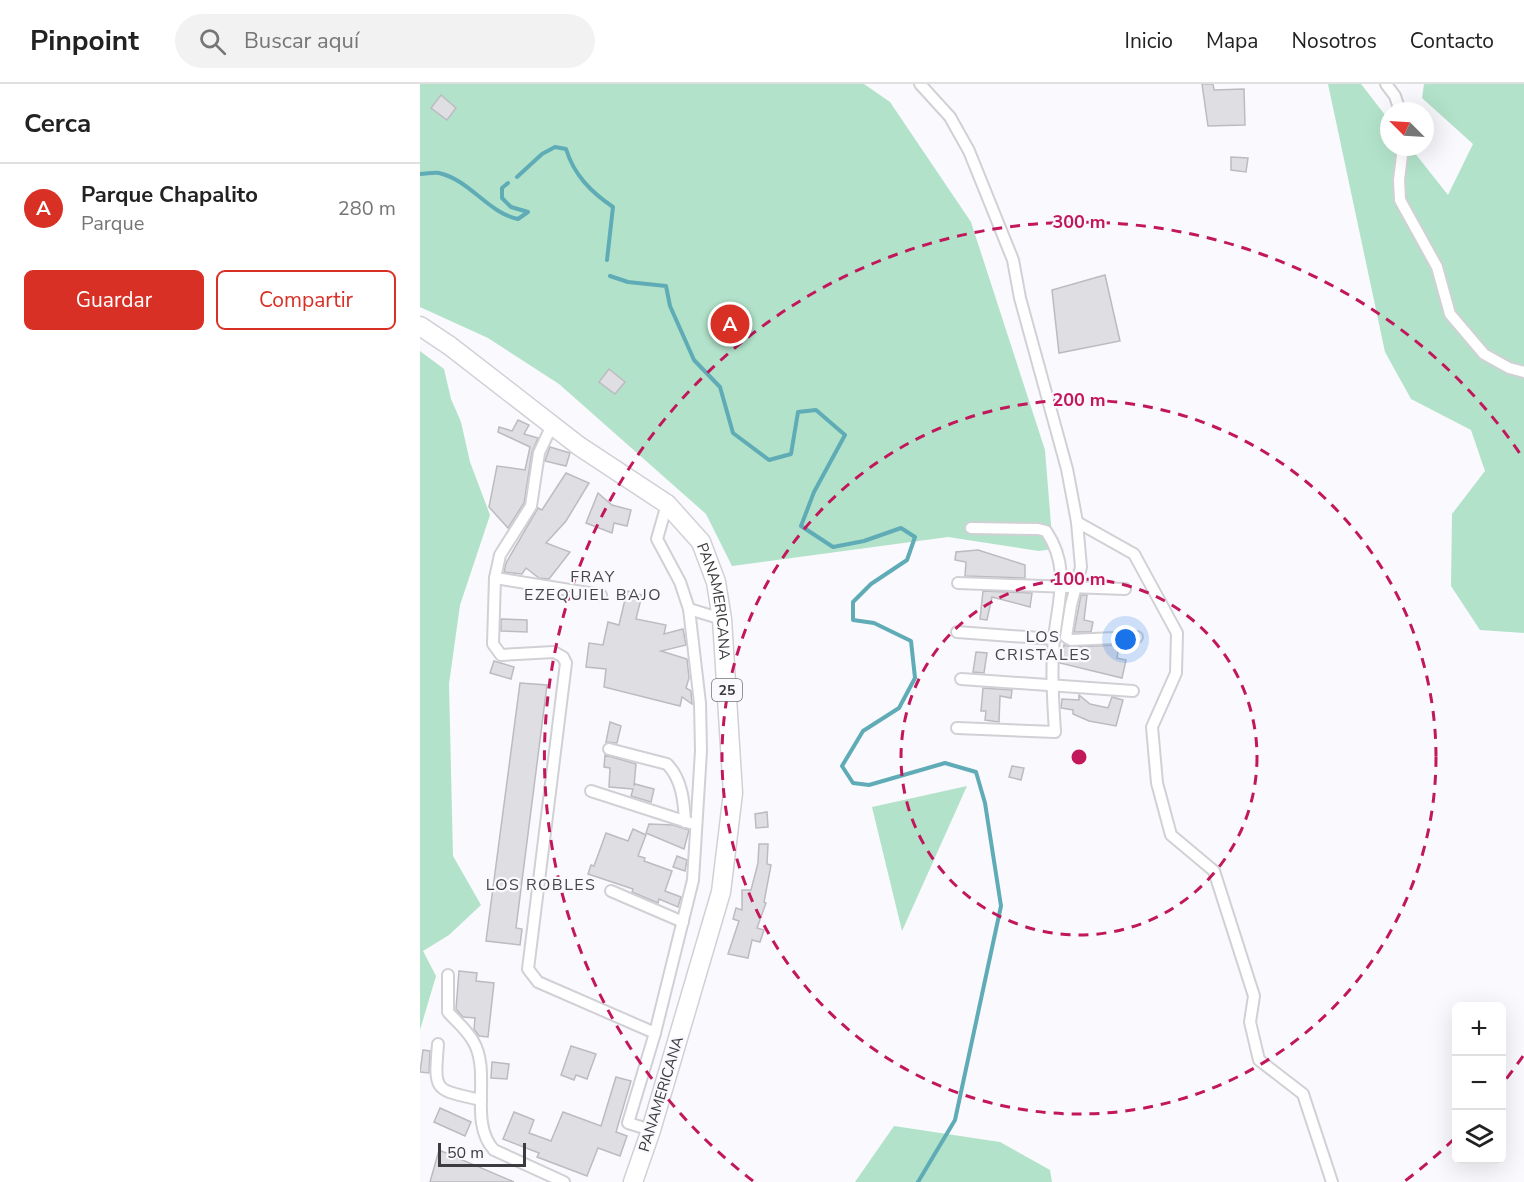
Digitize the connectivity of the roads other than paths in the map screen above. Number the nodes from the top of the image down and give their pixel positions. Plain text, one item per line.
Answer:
1 (920, 84) edge
2 (1386, 84) edge
3 (1397, 102) edge
4 (1402, 156) edge
5 (420, 326) edge
6 (1524, 372) edge
7 (552, 425) junction
8 (667, 504) junction
9 (1077, 522) junction
10 (971, 528) dead end
11 (495, 578) junction
12 (958, 584) dead end
13 (1063, 587) junction
14 (1076, 588) junction
15 (1125, 590) dead end
16 (602, 595) dead end
17 (688, 609) junction
18 (722, 619) junction
19 (957, 632) dead end
20 (1137, 637) dead end
21 (1054, 639) junction
22 (961, 679) dead end
23 (1053, 686) junction
24 (1133, 691) dead end
25 (957, 728) dead end
26 (609, 749) dead end
27 (591, 791) dead end
28 (691, 824) junction
29 (611, 891) dead end
30 (683, 922) junction
31 (448, 975) dead end
32 (655, 1033) junction
33 (438, 1044) dead end
34 (481, 1100) junction
35 (651, 1130) junction
36 (564, 1182) edge
37 (633, 1182) edge
38 (1332, 1182) edge

1 - 9 street
2 - 3 street
4 - 6 street
5 - 7 main road, PANAMERICANA / 25
7 - 8 main road, PANAMERICANA / 25
7 - 11 street
8 - 17 street
8 - 18 main road, PANAMERICANA / 25
9 - 14 street
9 - 38 street
10 - 13 street
11 - 16 street
11 - 32 street
12 - 13 street
13 - 14 street
13 - 21 street
14 - 15 street
14 - 20 street
17 - 18 street
17 - 28 street
18 - 35 main road, PANAMERICANA / 25
19 - 21 street
21 - 23 street
22 - 23 street
23 - 24 street
23 - 25 street
26 - 28 street
27 - 28 street
28 - 30 street
29 - 30 street
30 - 32 street
31 - 34 street
32 - 35 street
33 - 34 street
34 - 36 street
35 - 37 main road, PANAMERICANA / 25

